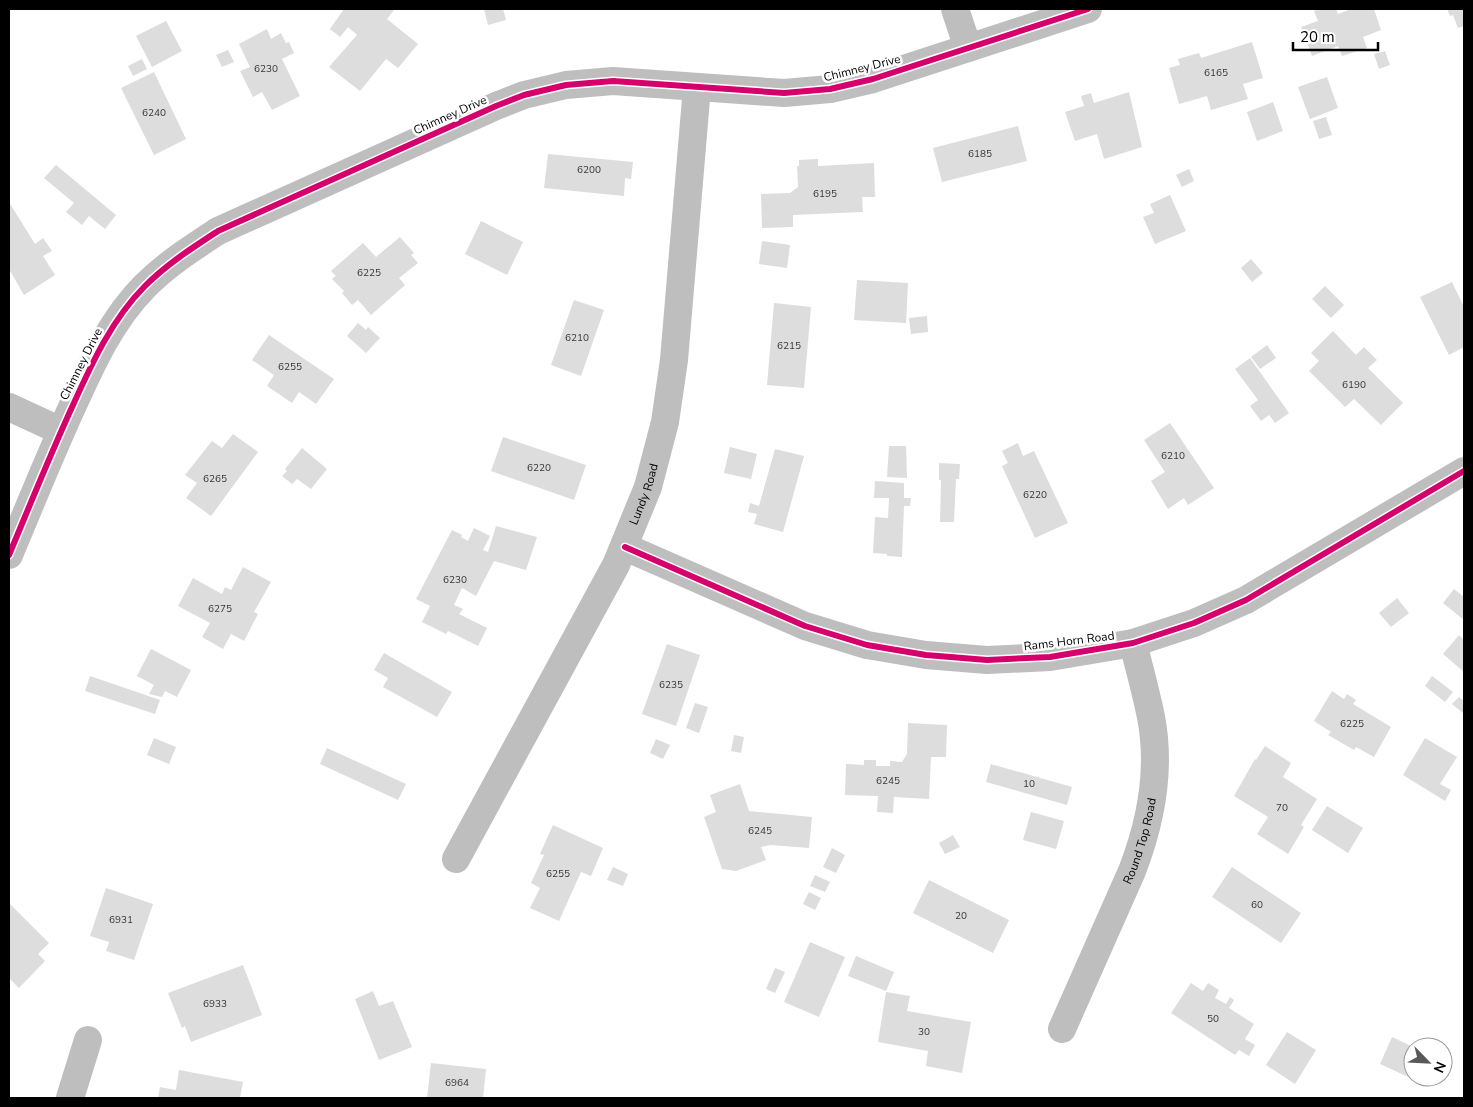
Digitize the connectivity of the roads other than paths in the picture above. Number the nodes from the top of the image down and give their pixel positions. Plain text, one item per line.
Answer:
1 (955, 9) edge
2 (1088, 9) edge
3 (968, 48) junction
4 (697, 87) junction
5 (9, 407) edge
6 (61, 430) junction
7 (1464, 471) edge
8 (624, 547) junction
9 (9, 555) edge
10 (1133, 643) junction
11 (456, 859) dead end
12 (1062, 1029) dead end
13 (88, 1040) dead end
14 (70, 1098) edge

1 - 3 street
2 - 3 street, Chimney Drive
3 - 4 street, Chimney Drive
4 - 6 street, Chimney Drive
4 - 8 street, Lundy Road
5 - 6 street
6 - 9 street, Chimney Drive
7 - 10 street, Rams Horn Road
8 - 10 street, Rams Horn Road
8 - 11 street, Lundy Road
10 - 12 street, Round Top Road
13 - 14 street

